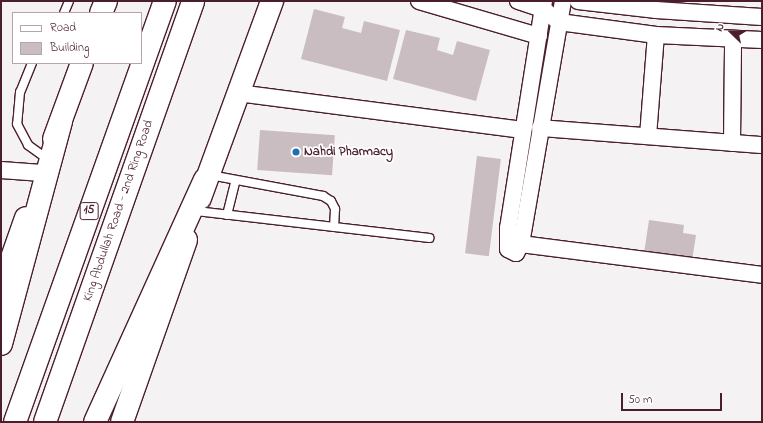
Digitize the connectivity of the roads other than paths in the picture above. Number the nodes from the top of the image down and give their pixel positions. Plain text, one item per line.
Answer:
1 (68, 1) edge
2 (106, 1) edge
3 (165, 1) edge
4 (194, 1) edge
5 (272, 1) edge
6 (419, 1) edge
7 (518, 1) edge
8 (559, 1) edge
9 (562, 1) edge
10 (578, 1) edge
11 (544, 5) edge
12 (708, 7) edge
13 (64, 12) edge
14 (101, 12) edge
15 (762, 17) edge
16 (559, 22) junction
17 (656, 35) junction
18 (539, 36) junction
19 (733, 40) junction
20 (762, 40) edge
21 (32, 64) edge
22 (82, 64) edge
23 (238, 93) junction
24 (61, 120) junction
25 (540, 128) junction
26 (523, 130) junction
27 (648, 136) junction
28 (732, 143) junction
29 (762, 145) edge
30 (44, 166) junction
31 (1, 170) edge
32 (206, 177) junction
33 (236, 180) junction
34 (196, 211) junction
35 (228, 215) junction
36 (334, 227) junction
37 (429, 238) dead end
38 (521, 244) junction
39 (762, 275) edge
40 (1, 289) edge
41 (1, 344) edge
42 (15, 422) edge
43 (45, 422) edge
44 (95, 422) edge
45 (122, 422) edge

1 - 13 lane
2 - 14 main road
3 - 42 main road, King Abdullah Road - 2nd Ring Road / 15
4 - 43 main road, King Abdullah Road - 2nd Ring Road / 15
5 - 23 main road
6 - 18 street
7 - 11 street
8 - 11 street
9 - 16 street
10 - 12 street
11 - 16 street
11 - 18 street
12 - 15 street
16 - 17 street
16 - 25 street
17 - 19 street
17 - 27 street
18 - 26 street
19 - 20 street
19 - 28 street
21 - 30 lane
22 - 24 main road
23 - 26 street
23 - 32 main road
24 - 30 main road
24 - 41 main road
25 - 27 street
25 - 38 street
26 - 38 street
27 - 28 street
28 - 29 street
30 - 31 street
30 - 40 main road
32 - 33 lane
32 - 34 main road
32 - 44 main road
33 - 35 lane
33 - 36 lane
34 - 35 lane
34 - 45 main road
35 - 36 lane
36 - 37 lane
38 - 39 street

